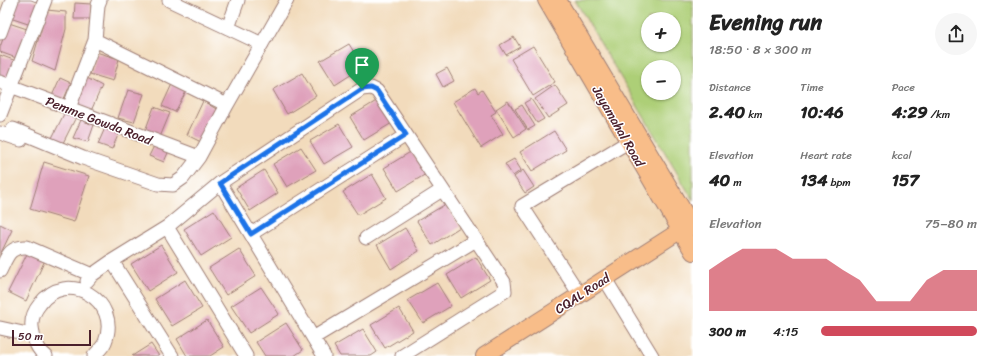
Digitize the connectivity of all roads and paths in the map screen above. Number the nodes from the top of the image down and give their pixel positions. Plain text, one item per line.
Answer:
1 (12, 0) edge
2 (45, 0) edge
3 (100, 0) edge
4 (169, 0) edge
5 (238, 0) edge
6 (287, 0) edge
7 (546, 0) edge
8 (558, 0) edge
9 (228, 28) junction
10 (0, 33) edge
11 (95, 40) junction
12 (262, 44) junction
13 (5, 84) edge
14 (227, 104) junction
15 (69, 108) junction
16 (0, 115) edge
17 (13, 129) dead end
18 (0, 133) edge
19 (406, 135) junction
20 (628, 142) junction
21 (199, 157) junction
22 (85, 163) dead end
23 (220, 183) junction
24 (442, 190) junction
25 (167, 227) junction
26 (688, 227) edge
27 (251, 234) junction
28 (366, 238) dead end
29 (476, 240) junction
30 (693, 252) edge
31 (112, 261) junction
32 (0, 271) edge
33 (92, 275) junction
34 (605, 279) junction
35 (81, 290) junction
36 (580, 295) junction
37 (0, 328) edge
38 (32, 335) junction
39 (313, 338) junction
40 (46, 356) edge
41 (94, 356) edge
42 (172, 356) edge
43 (246, 356) edge
44 (324, 356) edge
45 (402, 356) edge
46 (484, 356) edge
47 (652, 356) edge

1 - 10 street
2 - 13 street
3 - 11 street
4 - 9 street
5 - 9 street
6 - 12 street
7 - 20 main road, Jayamahal Road
8 - 26 main road, Jayamahal Road
9 - 12 street
11 - 14 street
11 - 15 street
12 - 14 street
13 - 15 street, Pemme Gowda Road
13 - 16 street
14 - 21 street
15 - 21 street, Pemme Gowda Road
17 - 21 street
18 - 22 street
19 - 23 street
19 - 24 street
19 - 27 street
20 - 26 main road, Jayamahal Road
20 - 36 street
23 - 25 street
23 - 27 street
24 - 28 street
24 - 29 street
25 - 31 street
25 - 43 street
26 - 30 main road, Jayamahal Road
26 - 34 main road, CQAL Road
27 - 39 street
29 - 39 street
29 - 45 street
31 - 33 street
31 - 42 street
32 - 33 street
33 - 35 street
34 - 36 main road, CQAL Road
34 - 47 street
35 - 38 street
35 - 41 street
36 - 46 main road, CQAL Road
37 - 38 street
38 - 40 street
39 - 44 street

